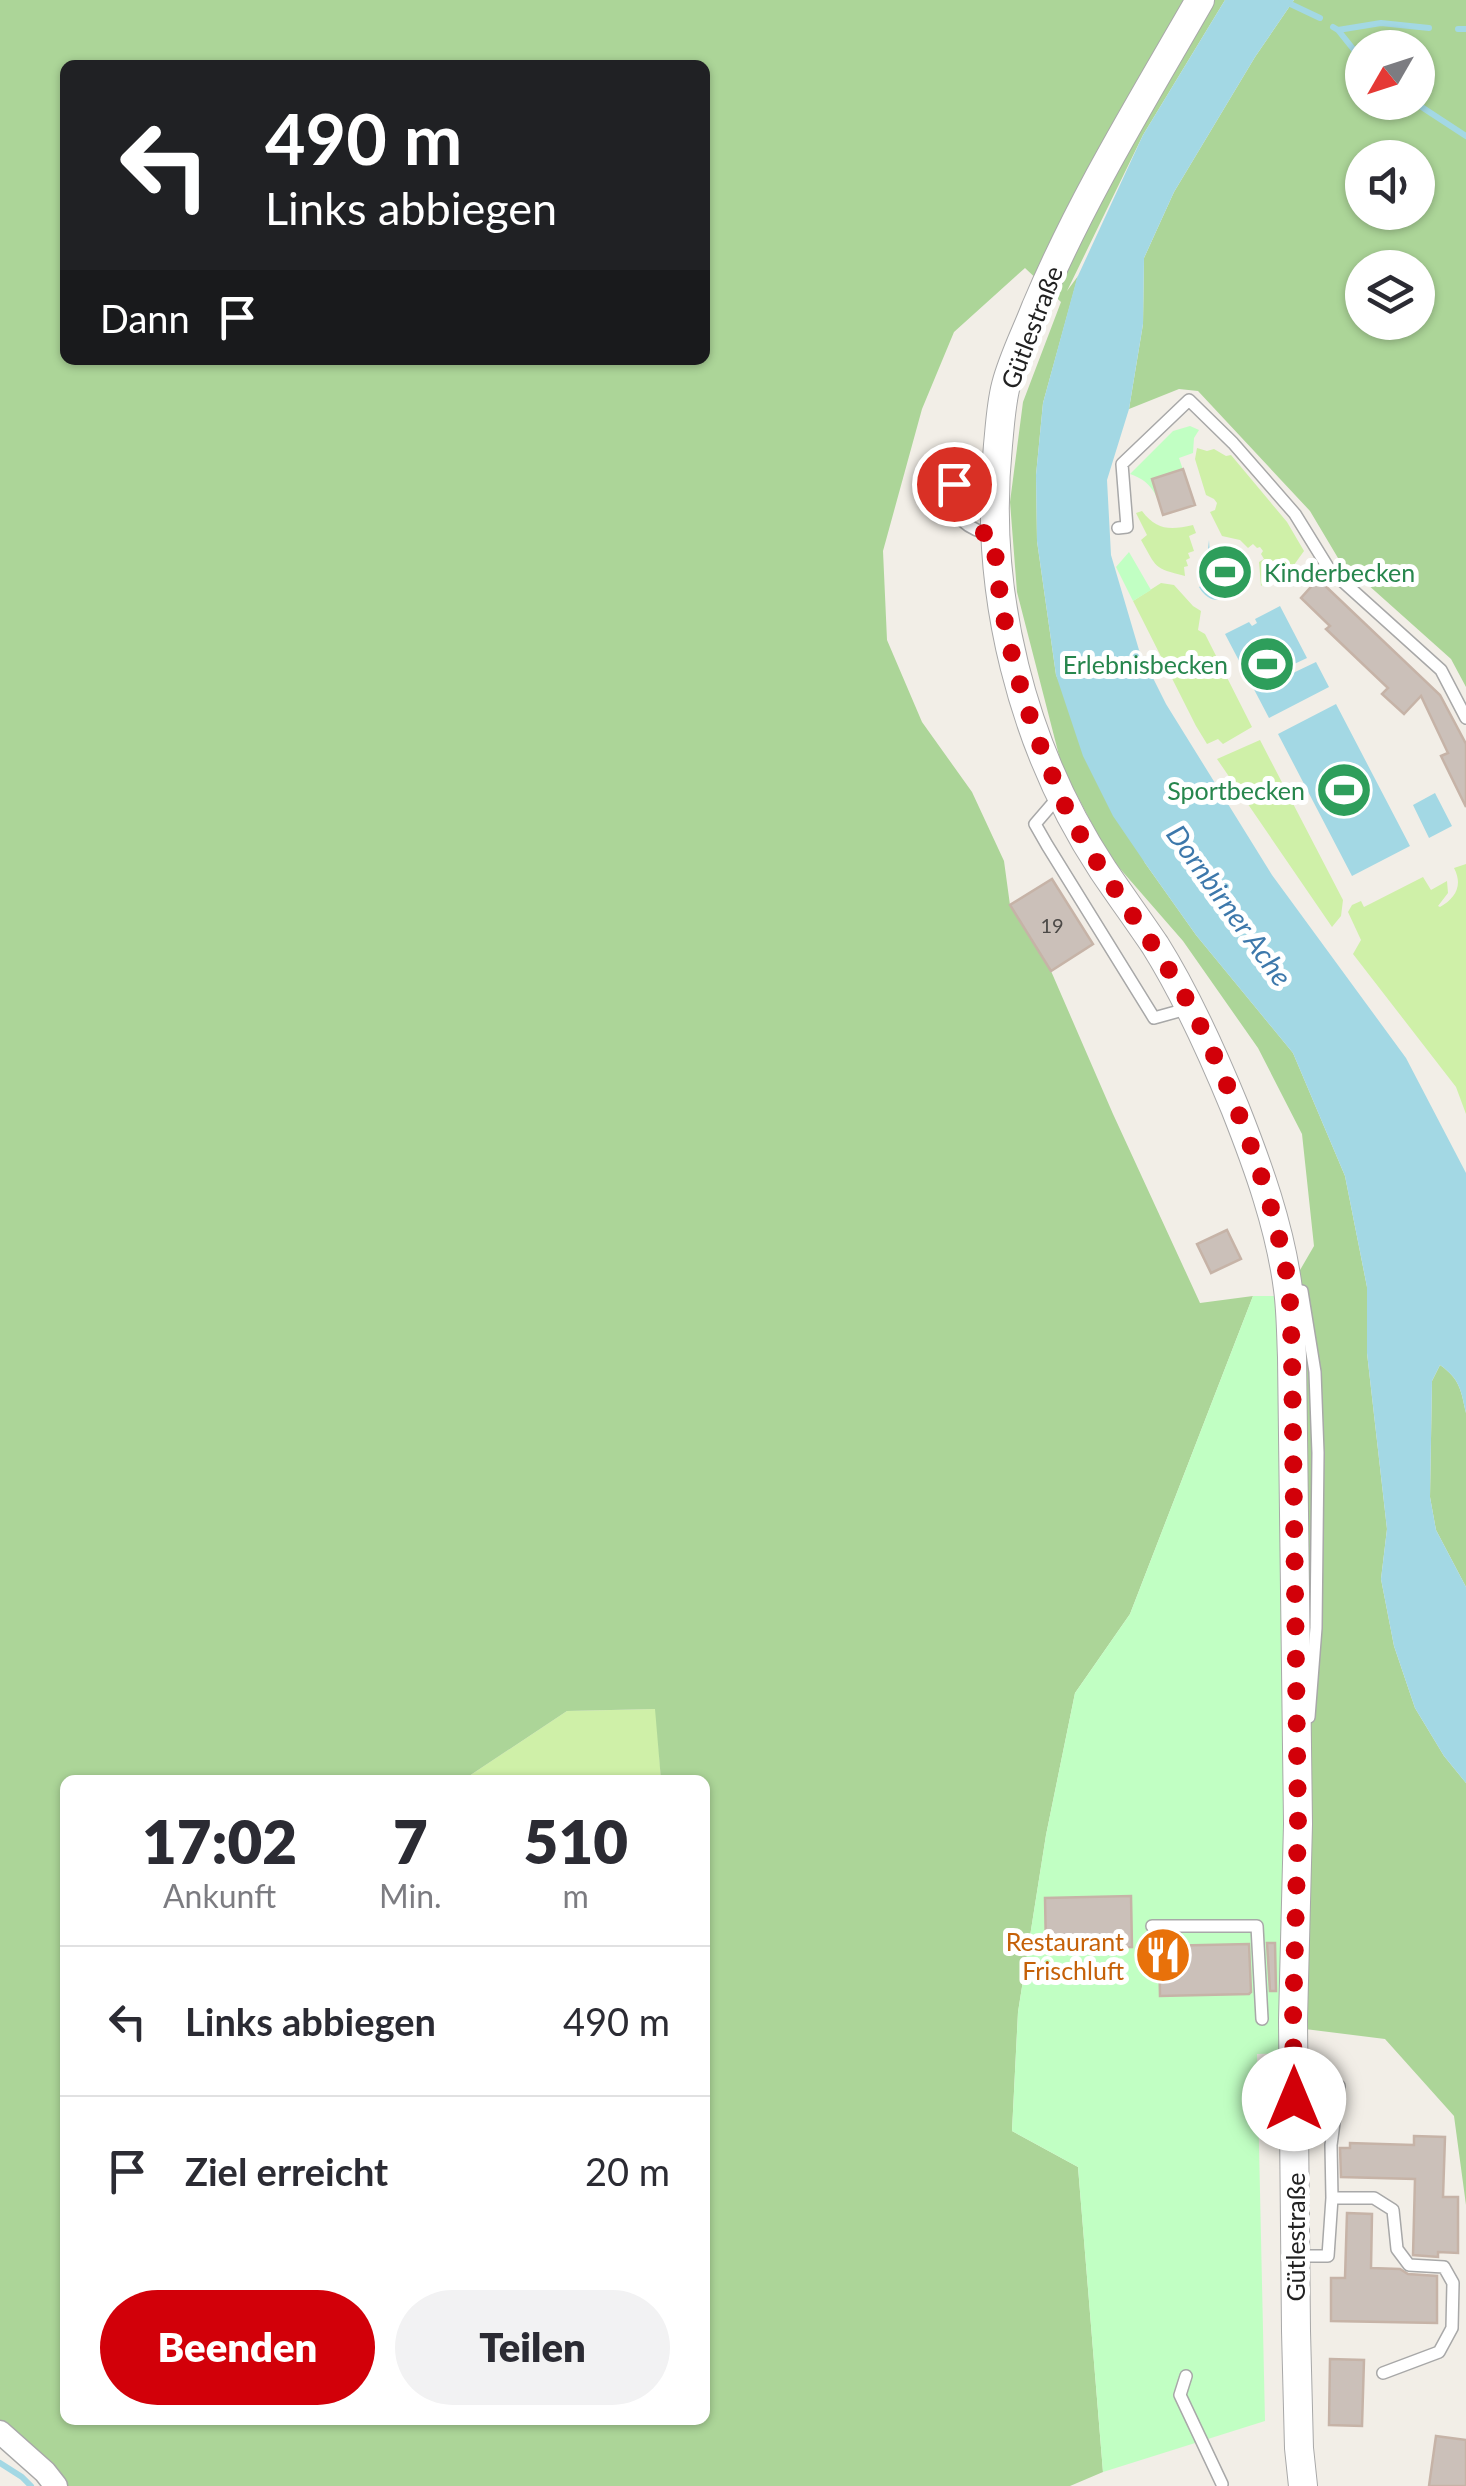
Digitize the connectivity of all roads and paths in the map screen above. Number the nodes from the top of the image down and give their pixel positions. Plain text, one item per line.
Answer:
1 (1200, 0) edge
2 (996, 470) junction
3 (1118, 528) dead end
4 (994, 535) junction
5 (1466, 718) edge
6 (1060, 795) junction
7 (1190, 1008) junction
8 (1152, 1926) dead end
9 (1262, 2019) dead end
10 (1339, 2086) dead end
11 (1332, 2198) junction
12 (1295, 2256) junction
13 (1383, 2372) dead end
14 (1186, 2376) dead end
15 (0, 2432) edge
16 (1222, 2484) edge
17 (56, 2486) edge
18 (1303, 2486) edge

1 - 2 street, Gütlestraße
2 - 4 street, Gütlestraße
2 - 4 lane
3 - 5 lane
4 - 6 street, Gütlestraße
6 - 7 street, Gütlestraße
6 - 7 lane
7 - 12 street, Gütlestraße
8 - 9 lane
10 - 11 lane
11 - 12 lane
11 - 13 lane
12 - 18 street, Gütlestraße
14 - 16 lane
15 - 17 street

